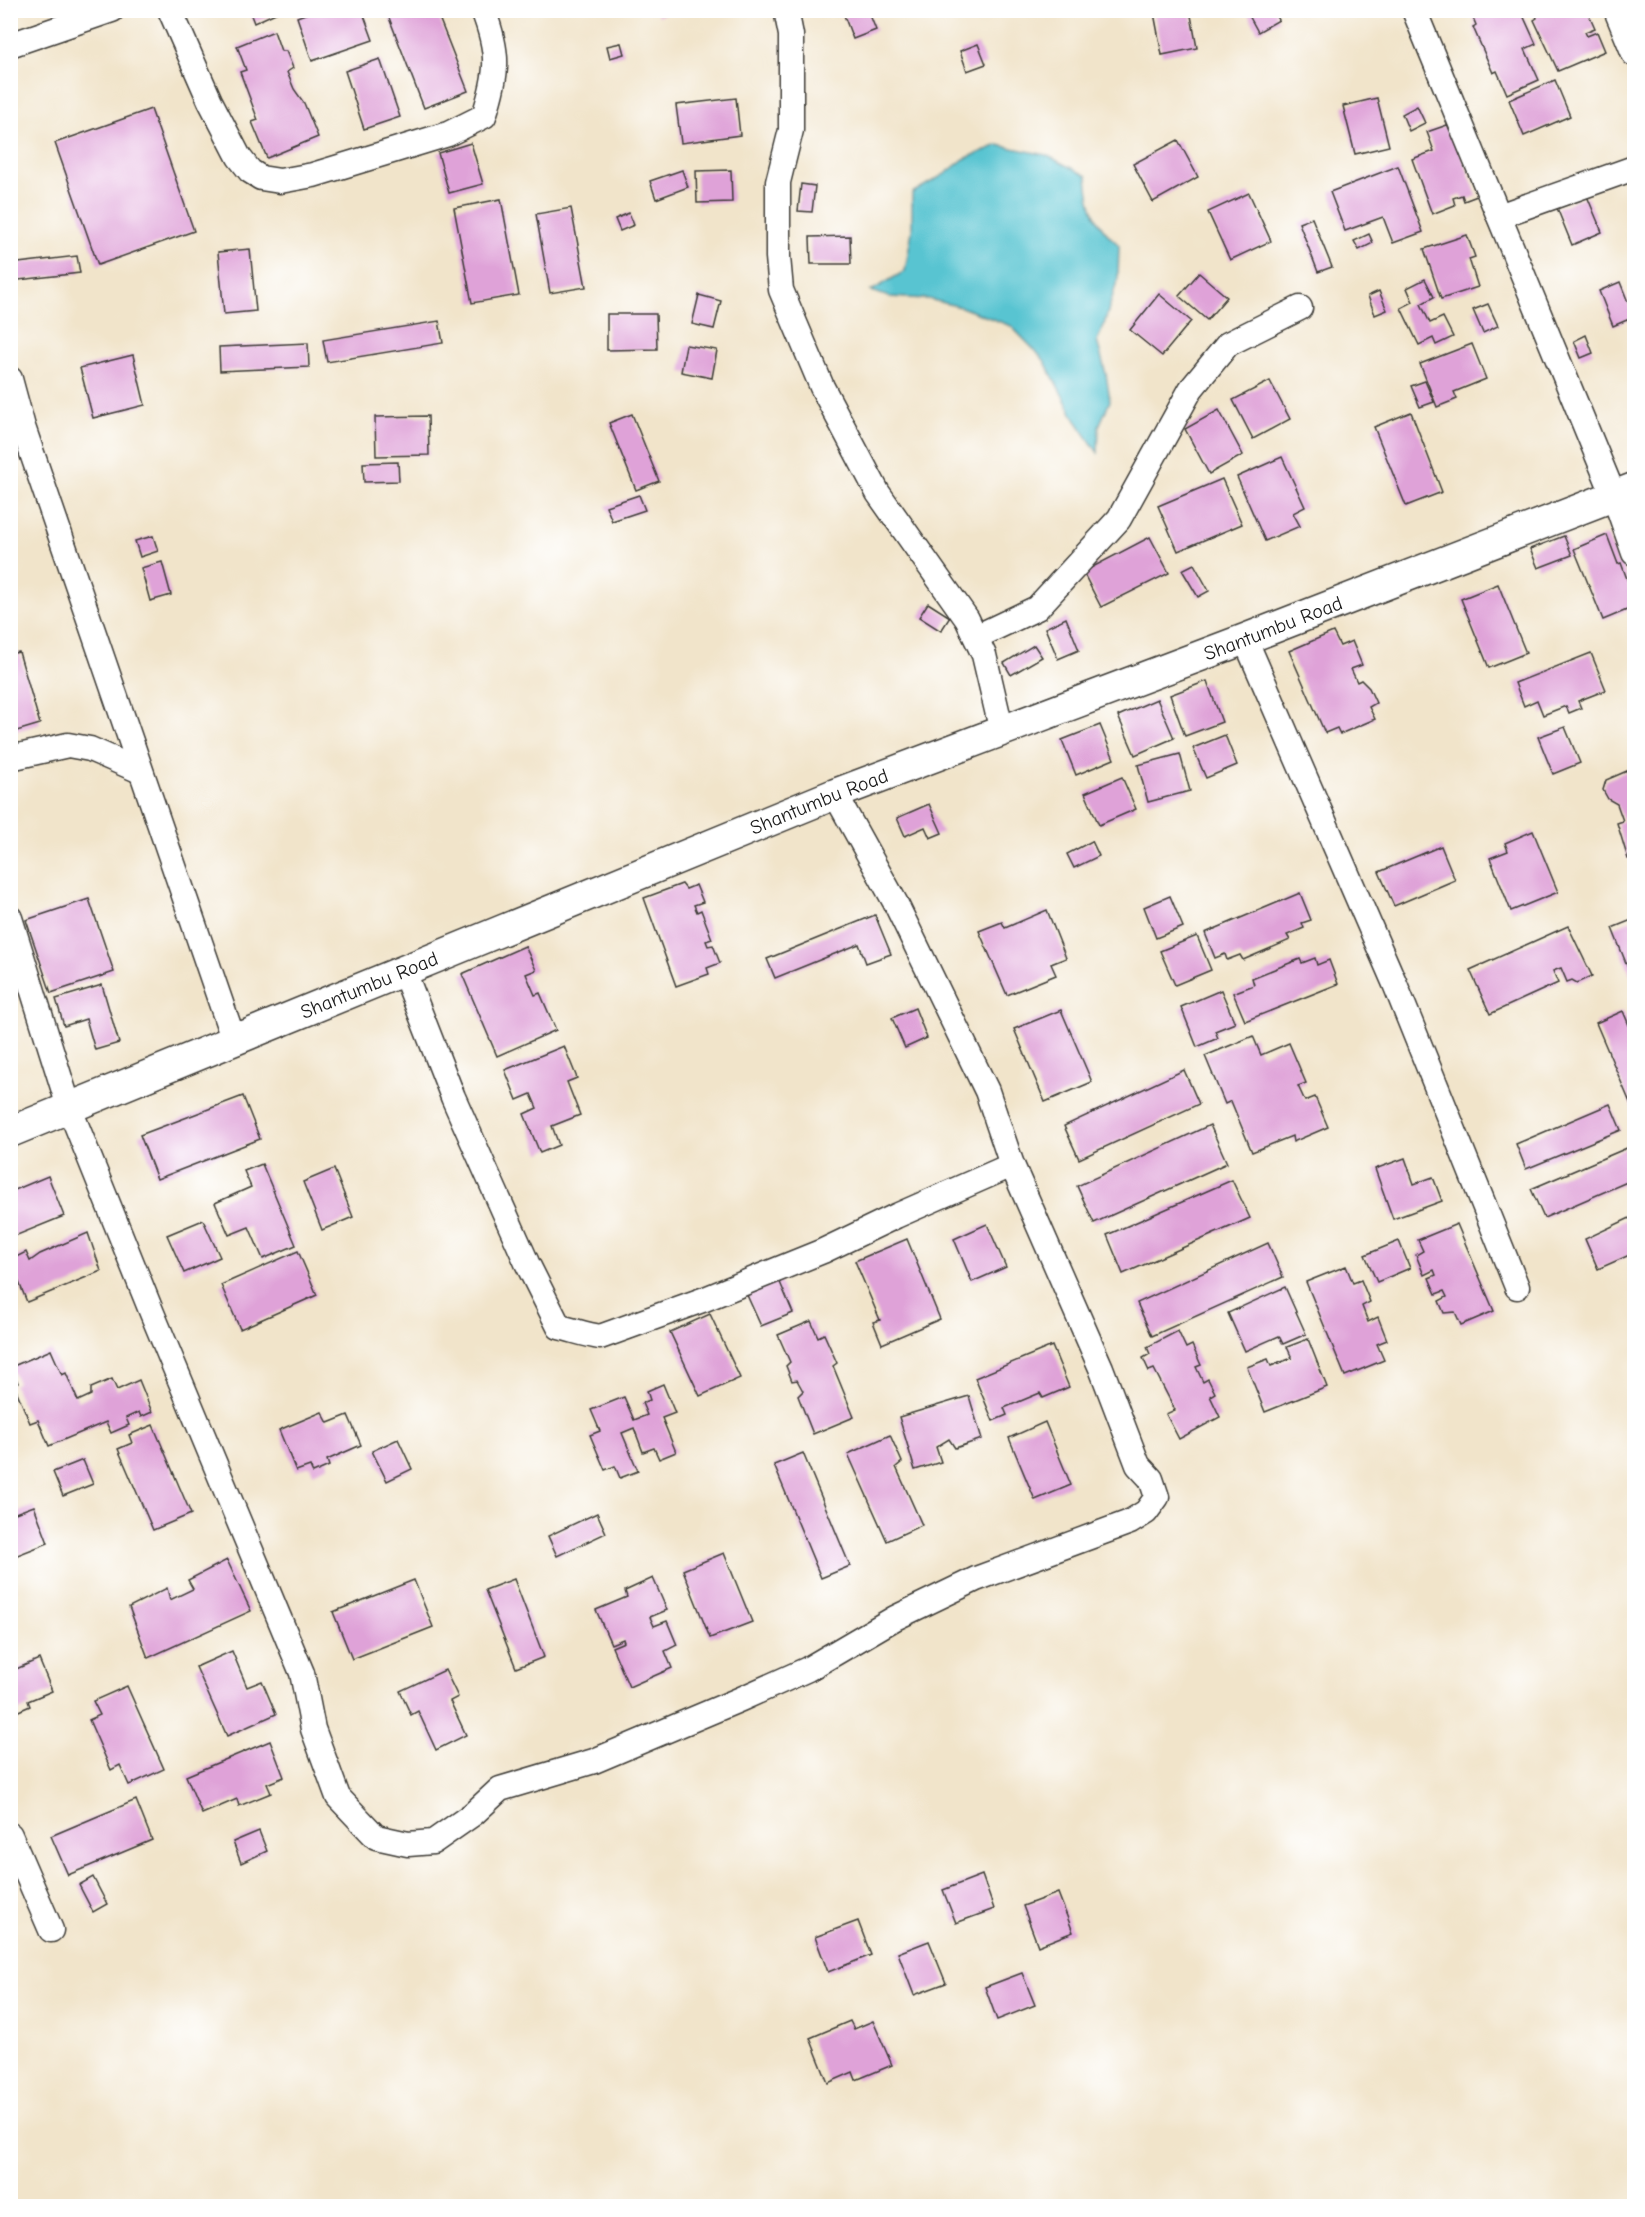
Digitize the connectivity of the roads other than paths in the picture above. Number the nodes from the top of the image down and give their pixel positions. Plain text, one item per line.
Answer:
1 (112, 10) edge
2 (170, 10) edge
3 (483, 10) edge
4 (786, 10) edge
5 (1414, 10) edge
6 (1616, 10) edge
7 (10, 45) edge
8 (1635, 54) edge
9 (1635, 168) edge
10 (1499, 216) junction
11 (1300, 308) dead end
12 (10, 379) edge
13 (1624, 492) edge
14 (1635, 553) edge
15 (976, 637) junction
16 (1245, 639) junction
17 (1002, 732) junction
18 (10, 758) edge
19 (140, 771) junction
20 (835, 794) junction
21 (10, 918) edge
22 (403, 969) junction
23 (234, 1041) junction
24 (69, 1107) junction
25 (10, 1132) edge
26 (1012, 1165) junction
27 (1517, 1287) dead end
28 (10, 1835) edge
29 (51, 1930) dead end

1 - 7 street
2 - 3 street
4 - 15 street
5 - 10 street
6 - 8 street
9 - 10 street
10 - 13 street
11 - 15 street
12 - 19 street
13 - 14 street
13 - 16 street, Shantumbu Road
15 - 17 street
16 - 17 street, Shantumbu Road
16 - 27 street
17 - 20 street, Shantumbu Road
18 - 19 street
19 - 23 street
20 - 22 street, Shantumbu Road
20 - 26 street
21 - 24 street
22 - 23 street, Shantumbu Road
22 - 26 street
23 - 24 street, Shantumbu Road
24 - 25 street, Shantumbu Road
24 - 26 street
28 - 29 street

